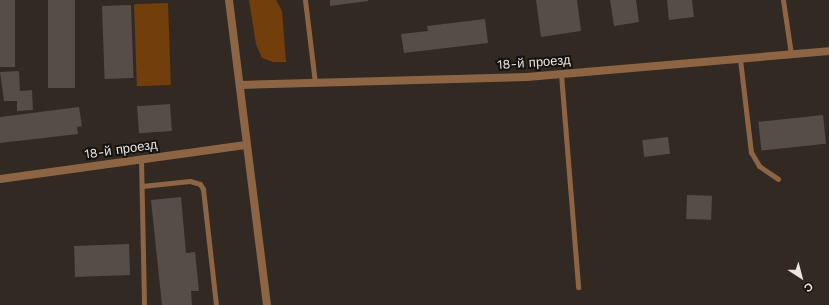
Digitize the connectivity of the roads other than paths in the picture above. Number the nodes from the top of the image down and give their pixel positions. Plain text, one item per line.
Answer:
1 (230, 0) edge
2 (305, 0) edge
3 (783, 0) edge
4 (829, 51) edge
5 (791, 54) junction
6 (740, 59) junction
7 (561, 74) junction
8 (315, 84) junction
9 (240, 85) junction
10 (246, 145) junction
11 (141, 159) junction
12 (0, 179) edge
13 (778, 179) dead end
14 (142, 186) junction
15 (578, 287) dead end
16 (144, 305) edge
17 (216, 305) edge
18 (267, 305) edge

1 - 9 street
2 - 8 lane
3 - 5 lane
4 - 5 street, 18-й проезд
5 - 6 street, 18-й проезд
6 - 7 street, 18-й проезд
6 - 13 lane
7 - 8 street, 18-й проезд
7 - 15 lane
8 - 9 street, 18-й проезд
9 - 10 street
10 - 11 street, 18-й проезд
10 - 18 street
11 - 12 street, 18-й проезд
11 - 14 lane
14 - 16 lane
14 - 17 lane

